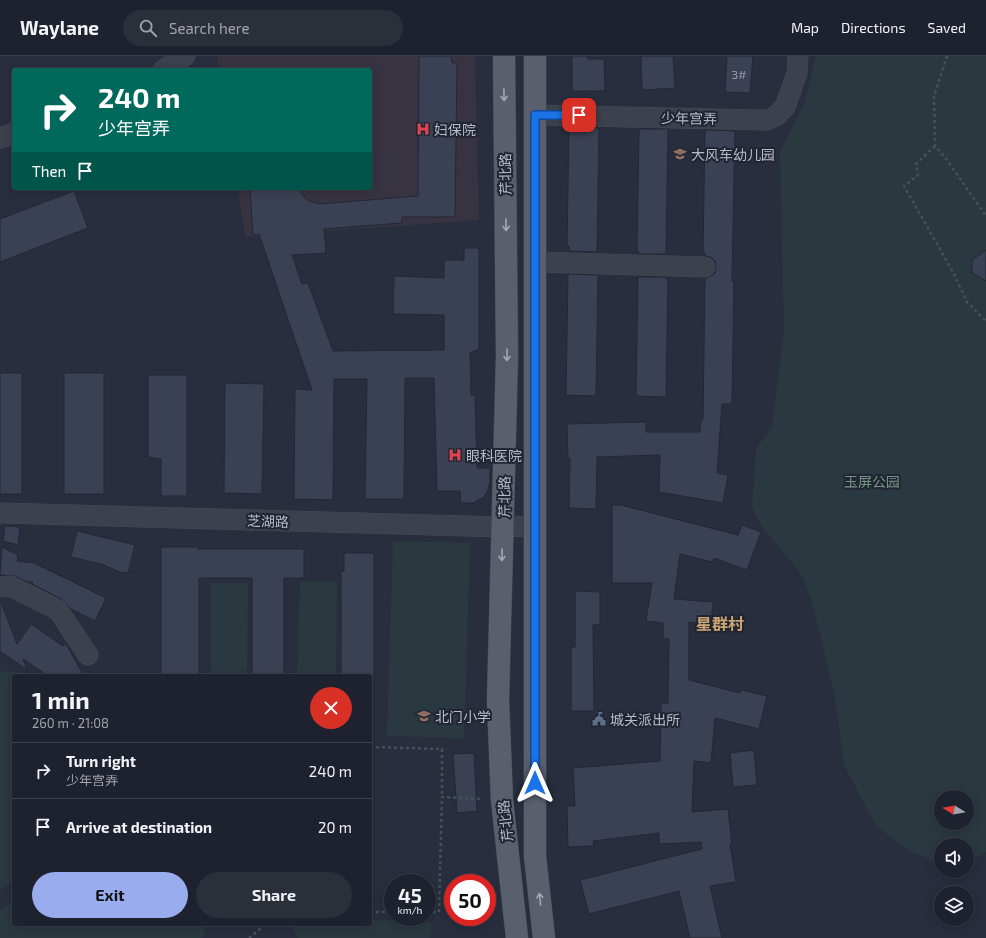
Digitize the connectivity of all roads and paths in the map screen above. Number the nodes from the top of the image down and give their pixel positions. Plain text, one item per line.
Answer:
1 (184, 56) edge
2 (504, 56) edge
3 (535, 56) edge
4 (798, 56) edge
5 (946, 56) edge
6 (165, 68) edge
7 (535, 115) junction
8 (12, 134) edge
9 (0, 138) edge
10 (935, 146) junction
11 (986, 216) edge
12 (536, 262) junction
13 (705, 267) dead end
14 (986, 321) edge
15 (0, 514) edge
16 (535, 526) junction
17 (503, 527) junction
18 (0, 587) edge
19 (88, 655) dead end
20 (372, 748) edge
21 (442, 797) junction
22 (502, 800) junction
23 (372, 912) edge
24 (384, 912) edge
25 (436, 912) edge
26 (264, 926) edge
27 (249, 938) edge
28 (517, 938) edge
29 (544, 938) edge

1 - 6 street
2 -> 17 main road, 芹北路
3 - 7 main road, 芹北路
4 - 7 street, 少年宫弄
5 - 10 path
7 - 12 main road, 芹北路
8 - 9 street
10 - 11 path
10 - 14 path
12 - 13 street
12 - 16 main road, 芹北路
15 - 17 street, 芝湖路
16 - 17 street, 芝湖路
29 -> 16 main road, 芹北路
17 -> 22 main road, 芹北路
18 - 19 street
20 - 21 path
21 - 22 path
21 - 25 path
22 - 28 main road, 芹北路
23 - 24 path
26 - 27 path

